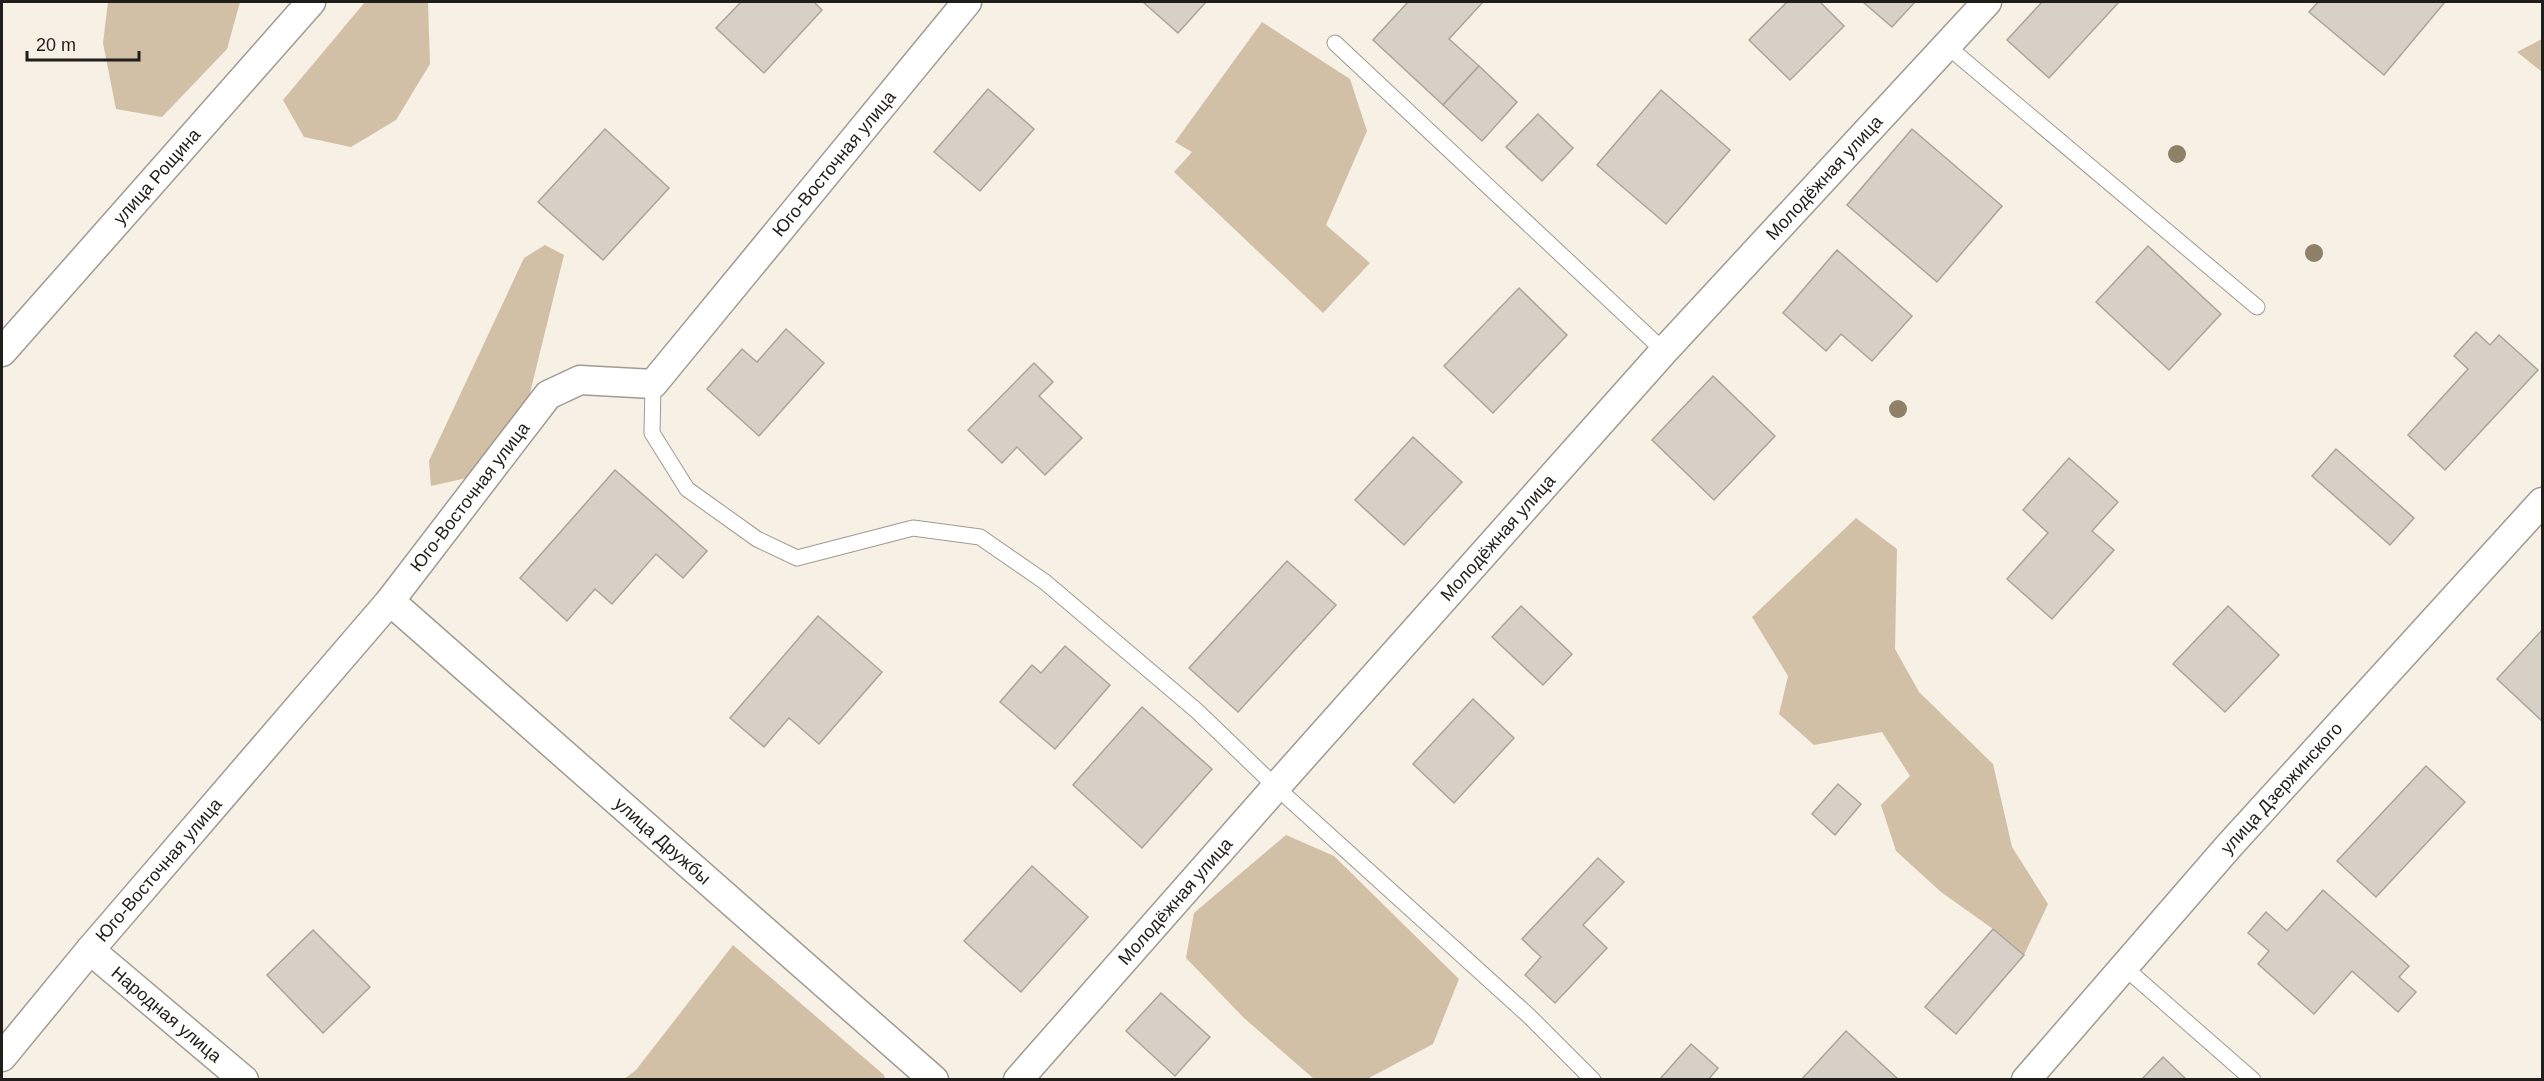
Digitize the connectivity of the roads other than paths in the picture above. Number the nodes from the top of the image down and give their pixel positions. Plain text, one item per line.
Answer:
1 (311, 2) edge
2 (967, 2) edge
3 (1987, 2) edge
4 (1335, 43) dead end
5 (1947, 46) junction
6 (2257, 307) dead end
7 (1664, 351) junction
8 (2, 352) edge
9 (653, 384) junction
10 (2542, 502) edge
11 (390, 601) junction
12 (1276, 786) junction
13 (90, 950) junction
14 (2124, 967) junction
15 (2, 1057) edge
16 (244, 1080) edge
17 (934, 1080) edge
18 (1018, 1080) edge
19 (1593, 1080) edge
20 (2026, 1080) edge
21 (2253, 1080) edge

1 - 8 street, улица Рощина
2 - 9 street, Юго-Восточная улица
3 - 5 street, Молодёжная улица
4 - 7 lane
5 - 6 lane
5 - 7 street, Молодёжная улица
7 - 12 street, Молодёжная улица
9 - 11 street, Юго-Восточная улица
9 - 12 lane
10 - 14 street, улица Дзержинского
11 - 13 street, Юго-Восточная улица
11 - 17 street, улица Дружбы
12 - 18 street, Молодёжная улица
12 - 19 lane
13 - 15 street, Юго-Восточная улица
13 - 16 street, Народная улица
14 - 20 street, улица Дзержинского
14 - 21 lane

